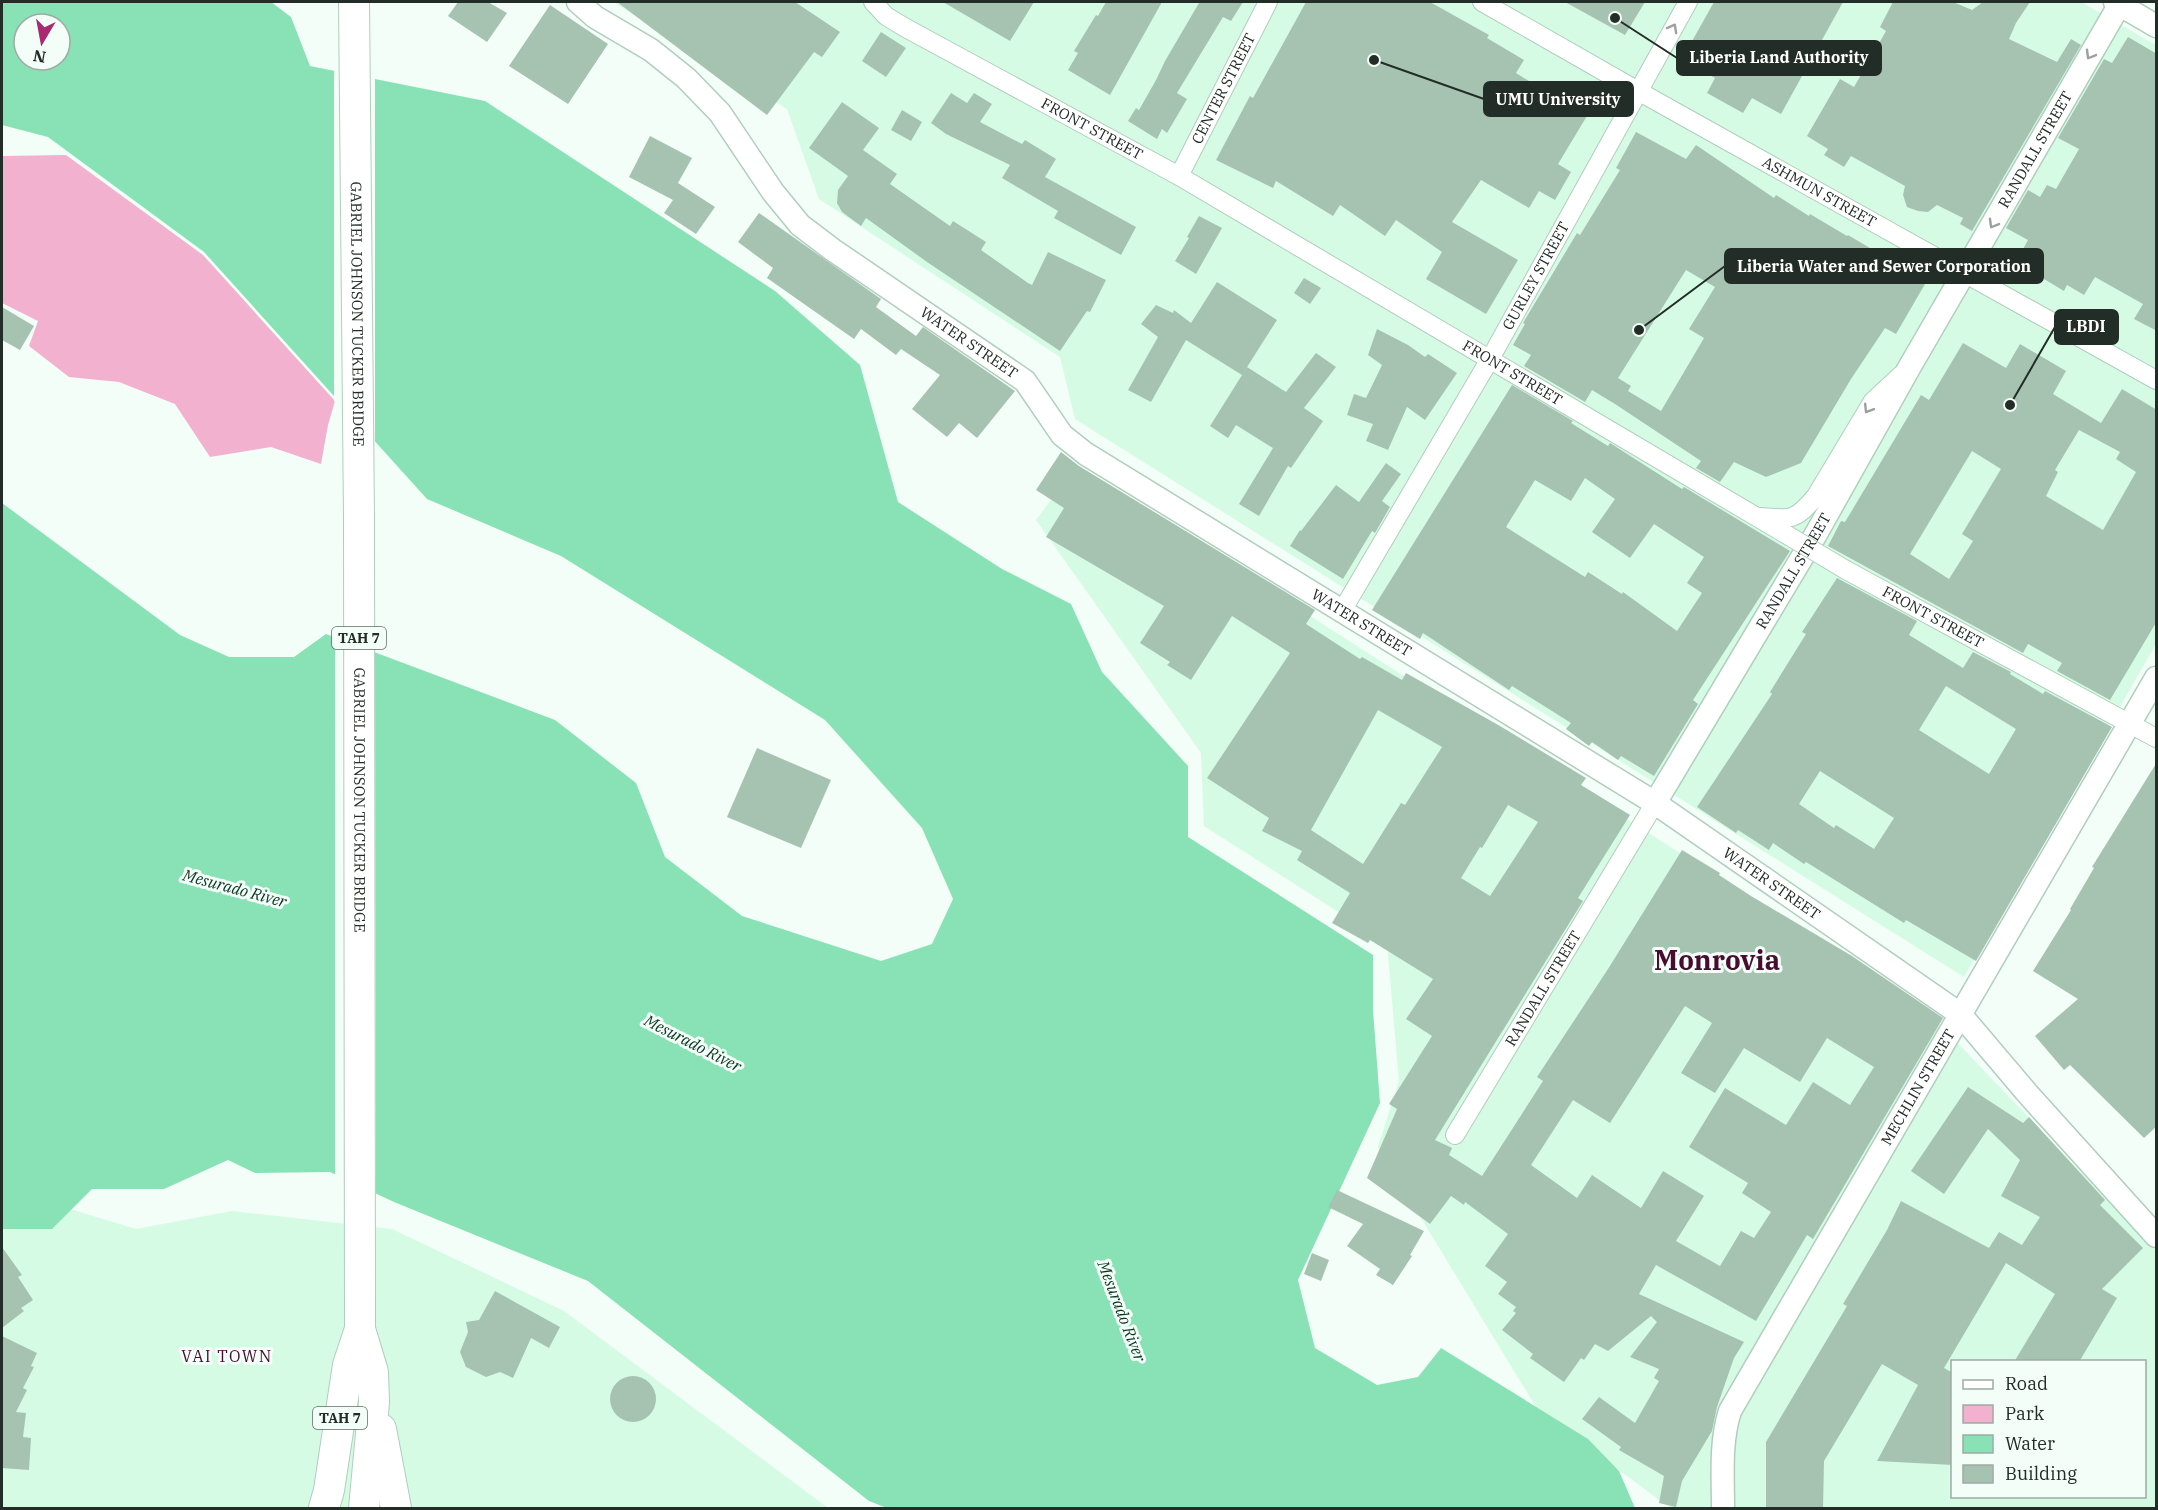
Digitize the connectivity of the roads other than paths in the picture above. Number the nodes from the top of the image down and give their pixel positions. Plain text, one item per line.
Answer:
1 (354, 2) edge
2 (578, 2) edge
3 (873, 2) edge
4 (1268, 2) edge
5 (1482, 2) edge
6 (1688, 2) edge
7 (2118, 2) edge
8 (2157, 26) edge
9 (1638, 91) junction
10 (1179, 176) junction
11 (1965, 272) junction
12 (1490, 359) junction
13 (1909, 368) junction
14 (2157, 380) edge
15 (1756, 516) junction
16 (1342, 611) junction
17 (2157, 678) edge
18 (2130, 723) junction
19 (2157, 738) edge
20 (1655, 803) junction
21 (1960, 1014) junction
22 (1455, 1135) dead end
23 (2157, 1236) edge
24 (360, 1329) junction
25 (374, 1402) junction
26 (324, 1509) edge
27 (340, 1509) edge
28 (364, 1509) edge
29 (396, 1509) edge
30 (1723, 1509) edge

1 - 24 highway, GABRIEL JOHNSON TUCKER BRIDGE / TAH 7
2 - 16 street, WATER STREET
3 - 10 street, FRONT STREET
4 - 10 street, CENTER STREET
5 - 9 street, ASHMUN STREET
9 -> 6 street, GURLEY STREET
7 - 8 street
7 -> 11 street, RANDALL STREET
9 - 11 street, ASHMUN STREET
9 - 12 street, GURLEY STREET
10 - 12 street, FRONT STREET
11 - 13 street, RANDALL STREET
11 - 14 street, ASHMUN STREET
12 - 15 street, FRONT STREET
12 - 16 street, GURLEY STREET
13 -> 15 street
13 - 20 street, RANDALL STREET
15 - 18 street, FRONT STREET, bridge
16 - 20 street, WATER STREET
17 - 18 street, MECHLIN STREET
18 - 19 street, FRONT STREET
18 - 21 street, MECHLIN STREET
20 - 21 street, WATER STREET
20 - 22 street, RANDALL STREET
21 - 23 street, WATER STREET
21 - 30 street, MECHLIN STREET
24 - 25 highway, TAH 7
24 - 26 highway, TAH 7
24 - 27 highway
25 - 28 highway, TAH 7
25 - 29 highway

